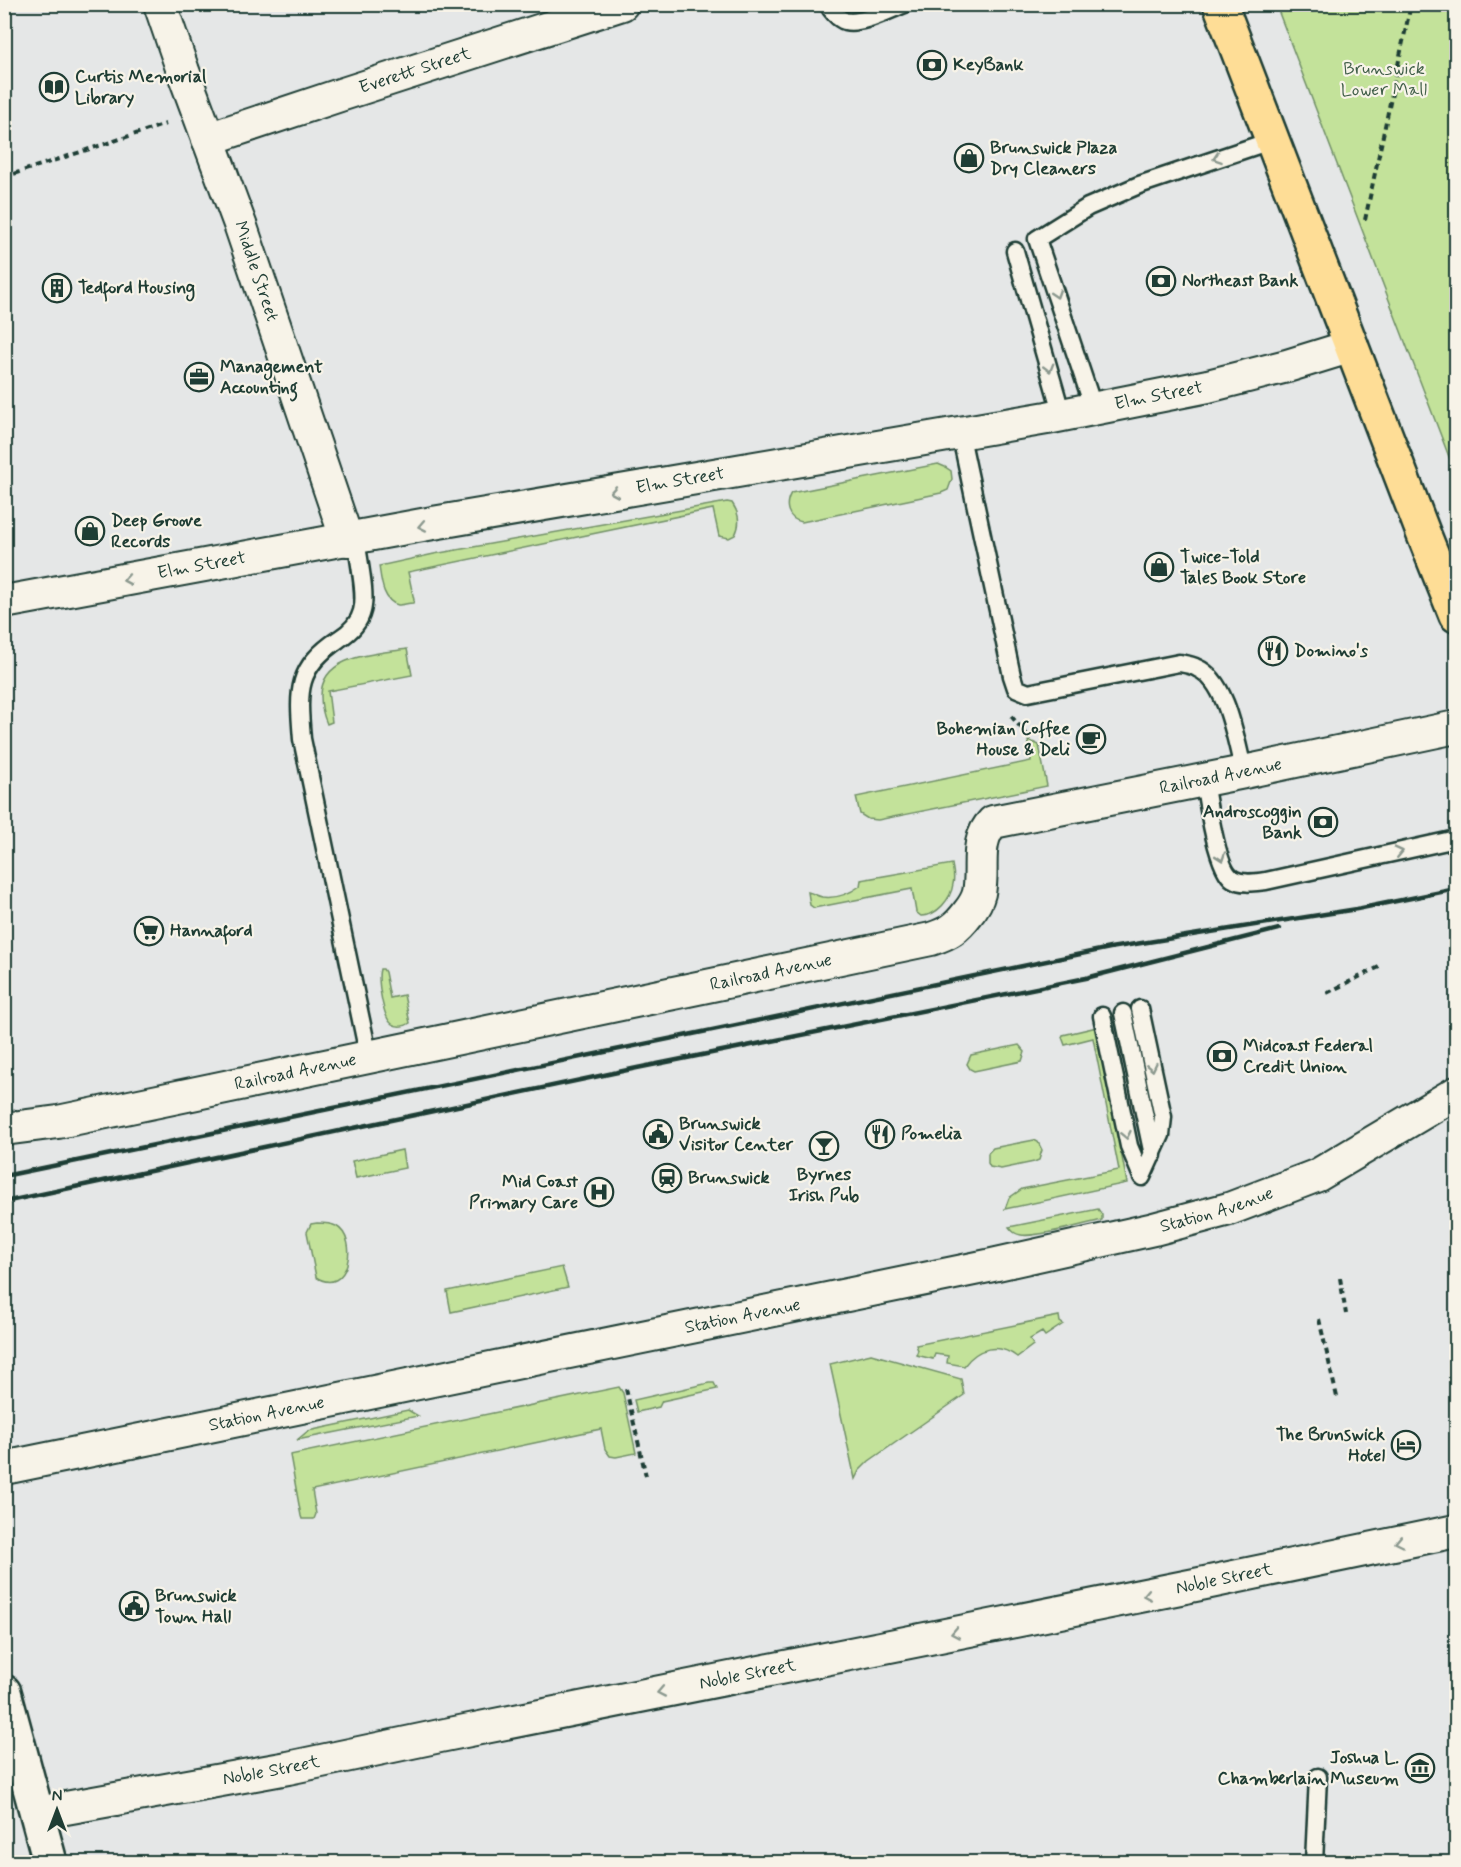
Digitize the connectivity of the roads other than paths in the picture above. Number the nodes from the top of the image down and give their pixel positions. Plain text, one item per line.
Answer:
1 (160, 4) edge
2 (622, 4) edge
3 (828, 4) edge
4 (905, 4) edge
5 (1220, 4) edge
6 (208, 139) junction
7 (1273, 140) junction
8 (1015, 251) dead end
9 (1352, 346) junction
10 (1094, 409) junction
11 (1062, 415) junction
12 (960, 432) junction
13 (352, 539) junction
14 (4, 602) edge
15 (1456, 615) edge
16 (1456, 727) edge
17 (1244, 772) junction
18 (1204, 780) junction
19 (1456, 839) edge
20 (1140, 1009) dead end
21 (1123, 1013) dead end
22 (1102, 1016) dead end
23 (369, 1058) junction
24 (1456, 1094) edge
25 (4, 1129) edge
26 (1153, 1155) junction
27 (4, 1468) edge
28 (1456, 1530) edge
29 (4, 1692) edge
30 (1318, 1777) dead end
31 (38, 1813) junction
32 (50, 1863) edge
33 (1314, 1863) edge

1 - 6 street, Middle Street
2 - 6 street, Everett Street
3 - 4 lane
5 - 7 main road
6 - 13 street, Middle Street
7 - 9 main road
7 -> 10 lane
8 -> 11 lane
9 - 10 street, Elm Street
9 - 15 main road
10 - 11 street, Elm Street
11 - 12 street, Elm Street
12 -> 13 street, Elm Street
12 - 17 lane
13 -> 14 street, Elm Street
13 - 23 lane
16 - 17 street, Railroad Avenue
17 - 18 street, Railroad Avenue
18 -> 19 lane
18 - 23 street, Railroad Avenue
20 -> 26 lane
21 - 26 lane
22 -> 26 lane
23 - 25 street, Railroad Avenue
24 - 27 street, Station Avenue
28 -> 31 street, Noble Street
29 - 31 street
30 - 33 lane
31 - 32 street

